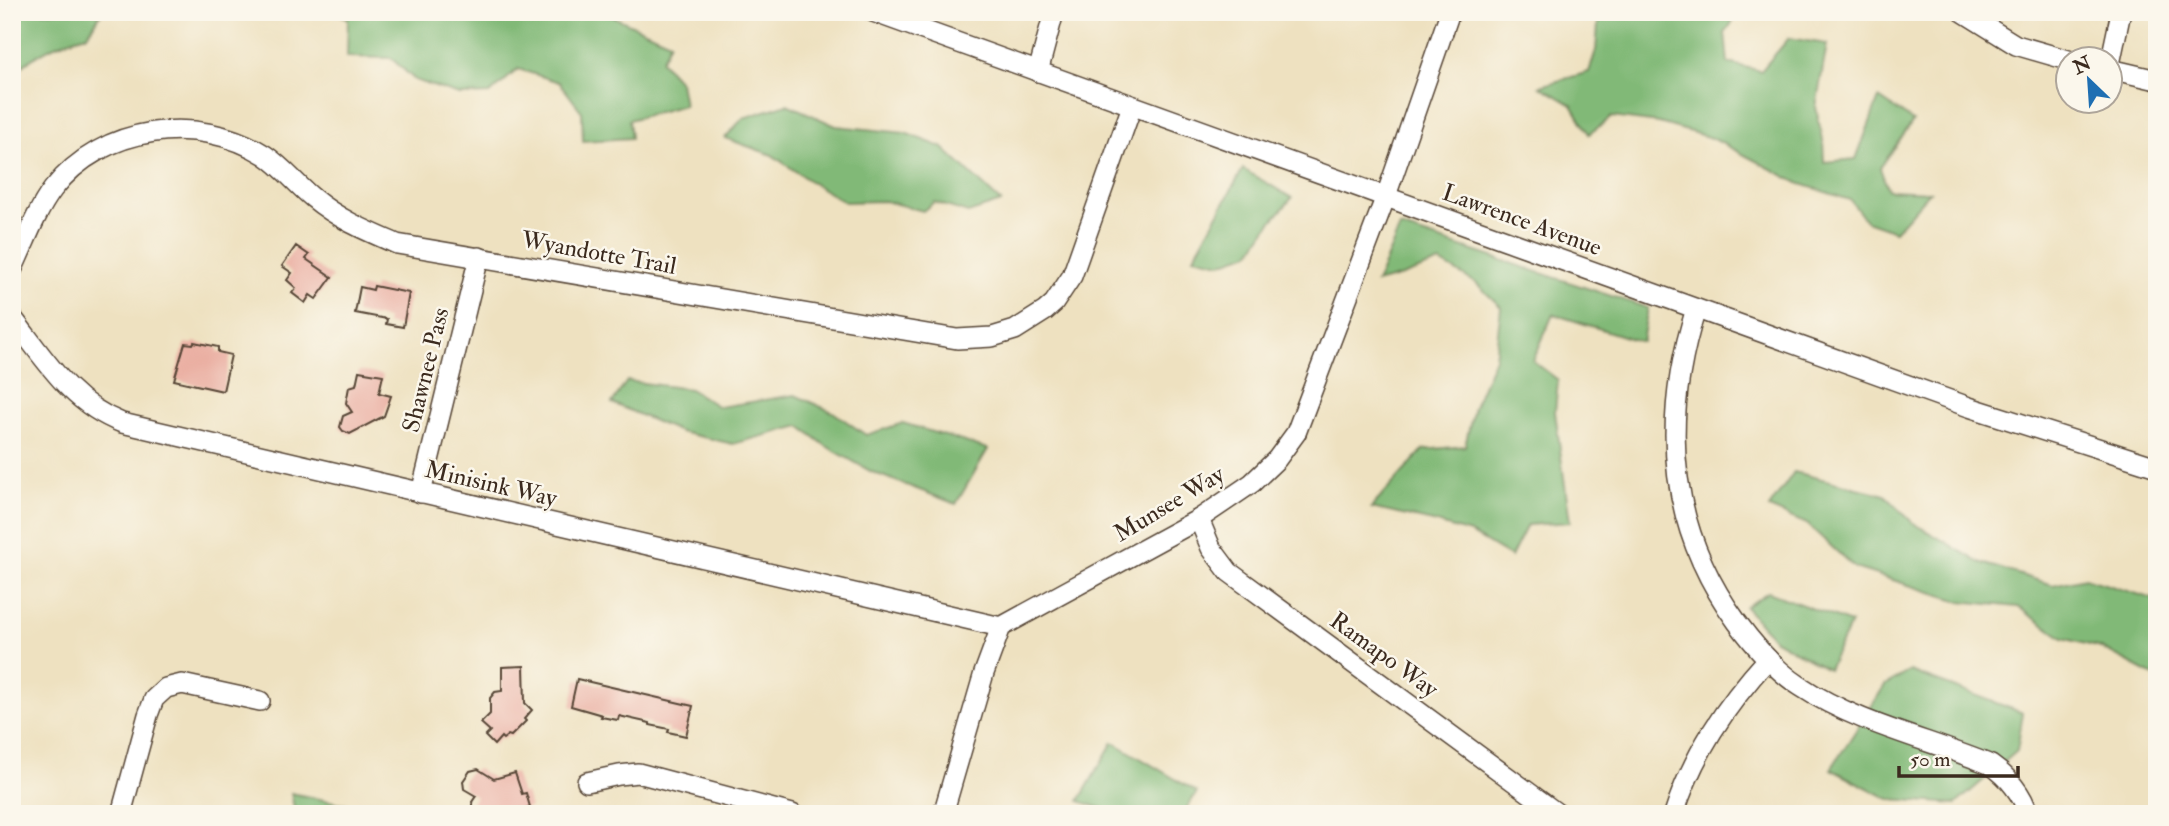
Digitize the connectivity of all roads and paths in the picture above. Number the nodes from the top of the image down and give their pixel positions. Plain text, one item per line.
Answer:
1 (873, 12) edge
2 (1054, 12) edge
3 (1450, 12) edge
4 (1963, 12) edge
5 (2121, 12) edge
6 (2114, 46) edge
7 (2054, 56) edge
8 (2124, 71) edge
9 (1038, 72) junction
10 (2157, 80) edge
11 (1132, 106) junction
12 (1386, 196) junction
13 (479, 257) junction
14 (12, 270) edge
15 (1696, 309) junction
16 (12, 317) edge
17 (2157, 467) edge
18 (421, 494) junction
19 (1199, 519) junction
20 (1001, 627) junction
21 (1768, 659) junction
22 (260, 701) dead end
23 (587, 782) dead end
24 (121, 814) edge
25 (792, 814) edge
26 (943, 814) edge
27 (1558, 814) edge
28 (1674, 814) edge
29 (2028, 814) edge

1 - 9 street, Lawrence Avenue
2 - 9 street
3 - 12 street, Munsee Way
4 - 7 street
5 - 6 street
8 - 10 street
9 - 11 street, Lawrence Avenue
11 - 12 street, Lawrence Avenue
11 - 13 street, Wyandotte Trail
12 - 15 street, Lawrence Avenue
12 - 19 street, Munsee Way
13 - 14 street, Wyandotte Trail
13 - 18 street, Shawnee Pass
15 - 17 street, Lawrence Avenue
15 - 21 street
16 - 18 street, Minisink Way
18 - 20 street, Minisink Way
19 - 20 street, Munsee Way
19 - 27 street, Ramapo Way
20 - 26 street
21 - 28 street
21 - 29 street
22 - 24 street
23 - 25 street

